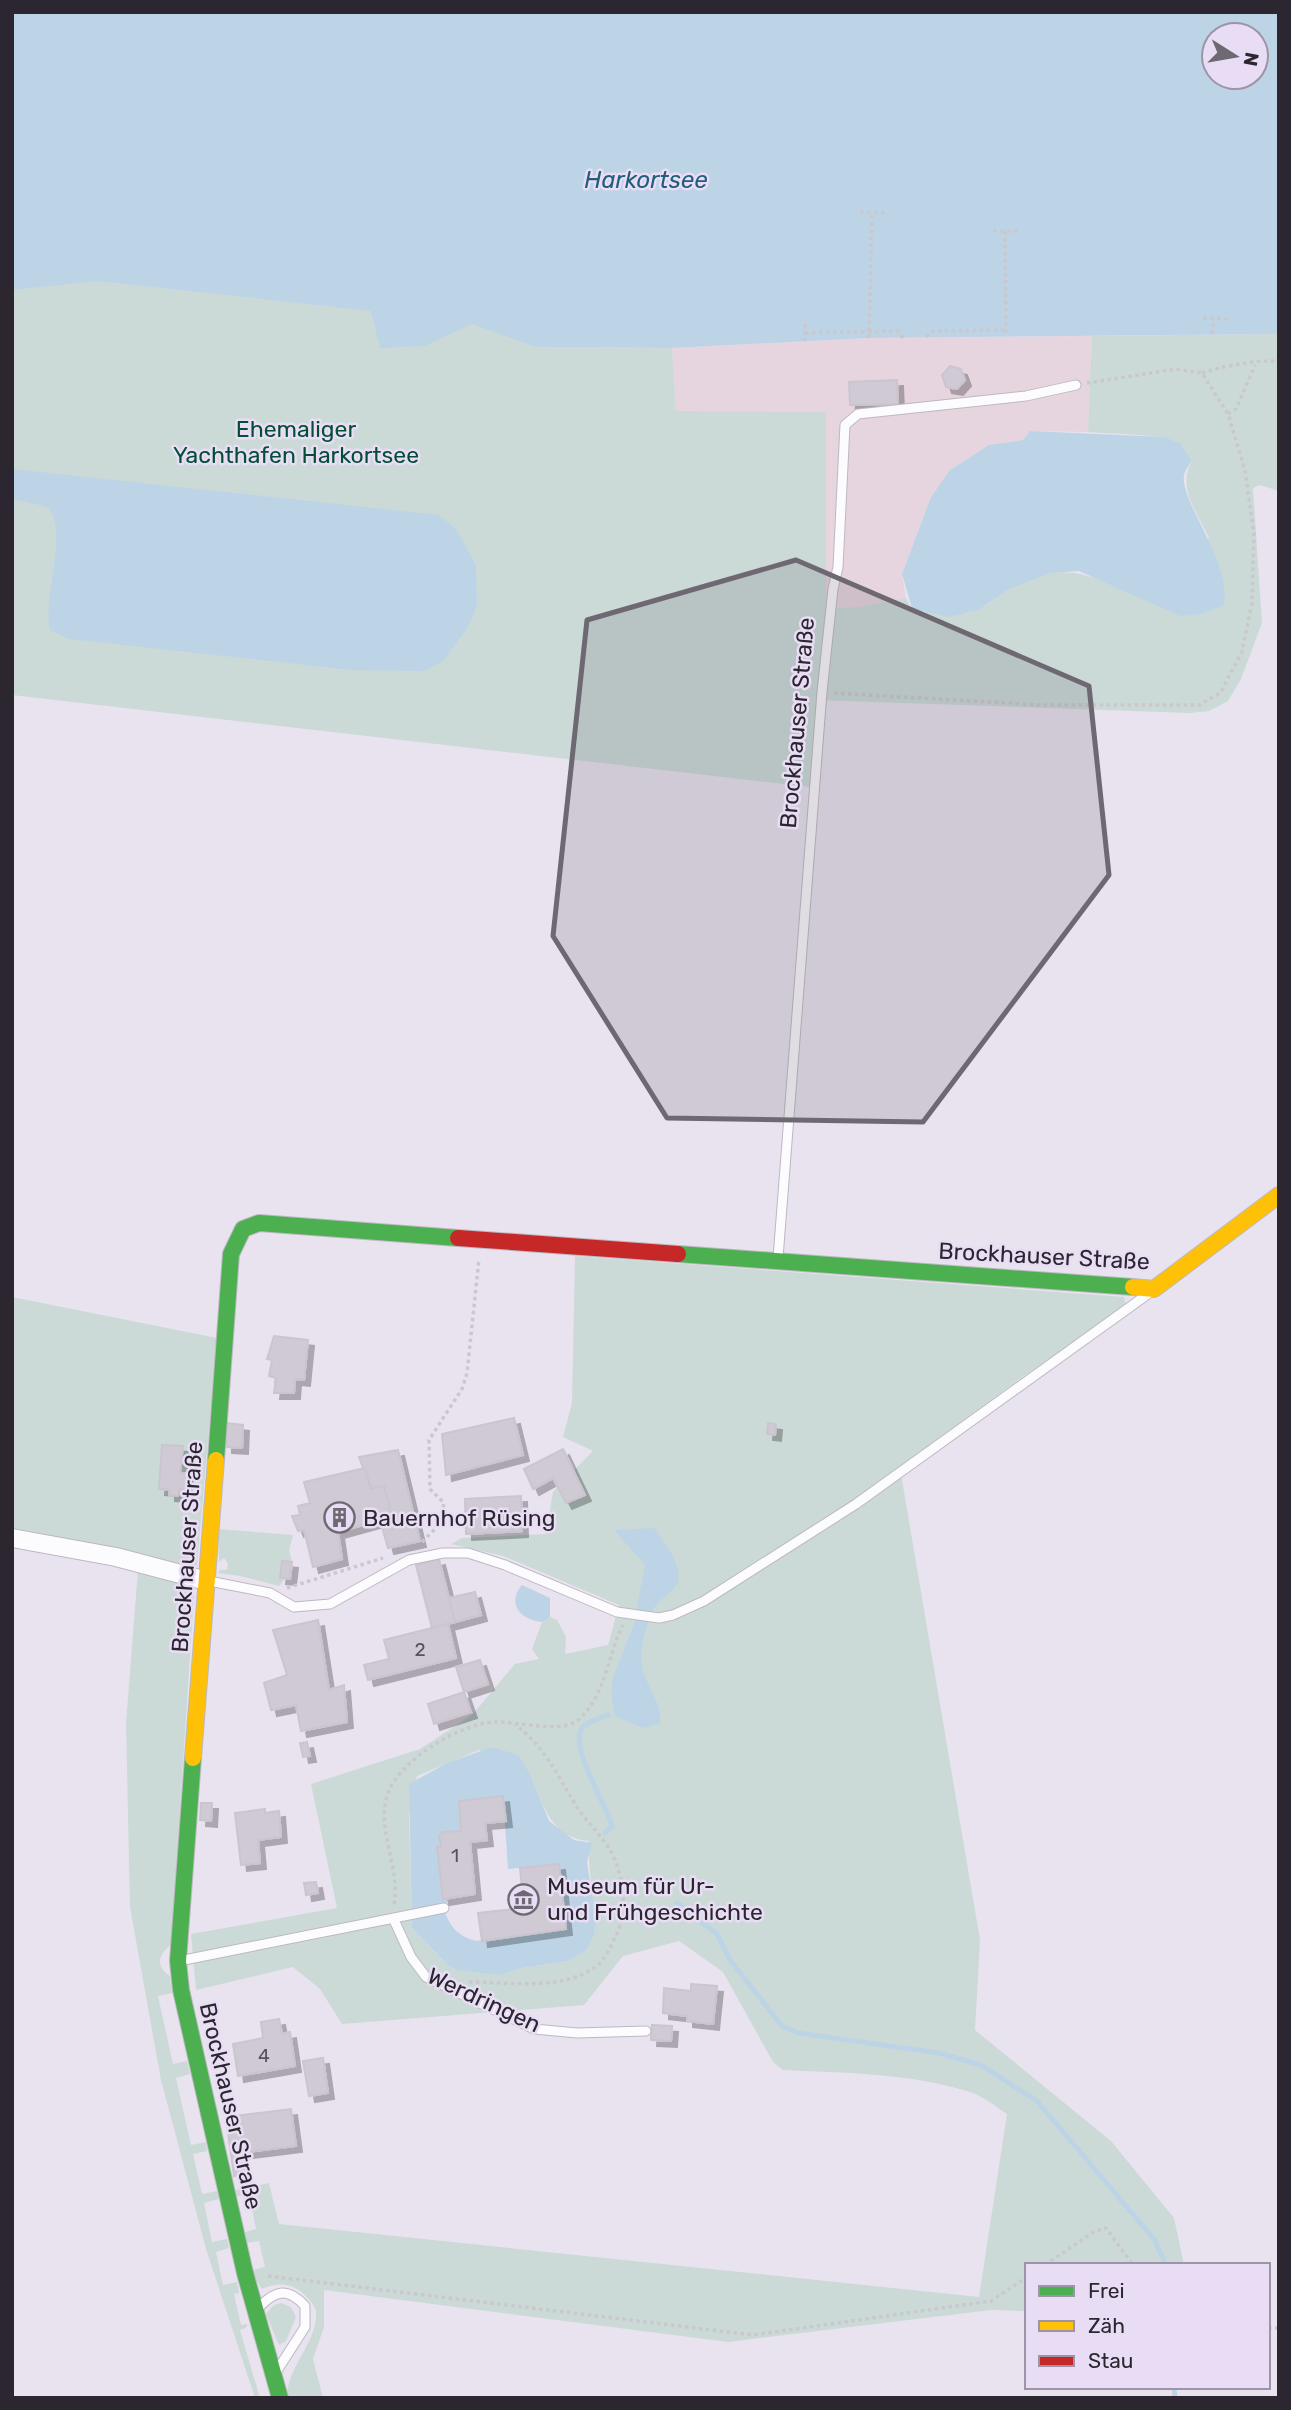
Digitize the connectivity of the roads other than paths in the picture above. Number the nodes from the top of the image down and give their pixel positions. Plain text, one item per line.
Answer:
1 (1076, 385) road end
2 (1279, 1195) edge
3 (778, 1263) junction
4 (1154, 1289) junction
5 (12, 1538) edge
6 (207, 1581) junction
7 (444, 1908) dead end
8 (391, 1920) junction
9 (178, 1961) junction
10 (646, 2031) dead end
11 (255, 2311) junction
12 (273, 2376) junction
13 (280, 2398) edge

1 - 3 lane, Brockhauser Straße
2 - 4 street, Brockhauser Straße
3 - 4 street, Brockhauser Straße
3 - 6 street, Brockhauser Straße
4 - 6 lane
5 - 6 street
6 - 9 street, Brockhauser Straße
7 - 8 lane
8 - 9 lane
8 - 10 lane, Werdringen
9 - 11 street, Brockhauser Straße
11 - 12 street, Brockhauser Straße
11 - 12 lane
12 - 13 street, Brockhauser Straße

